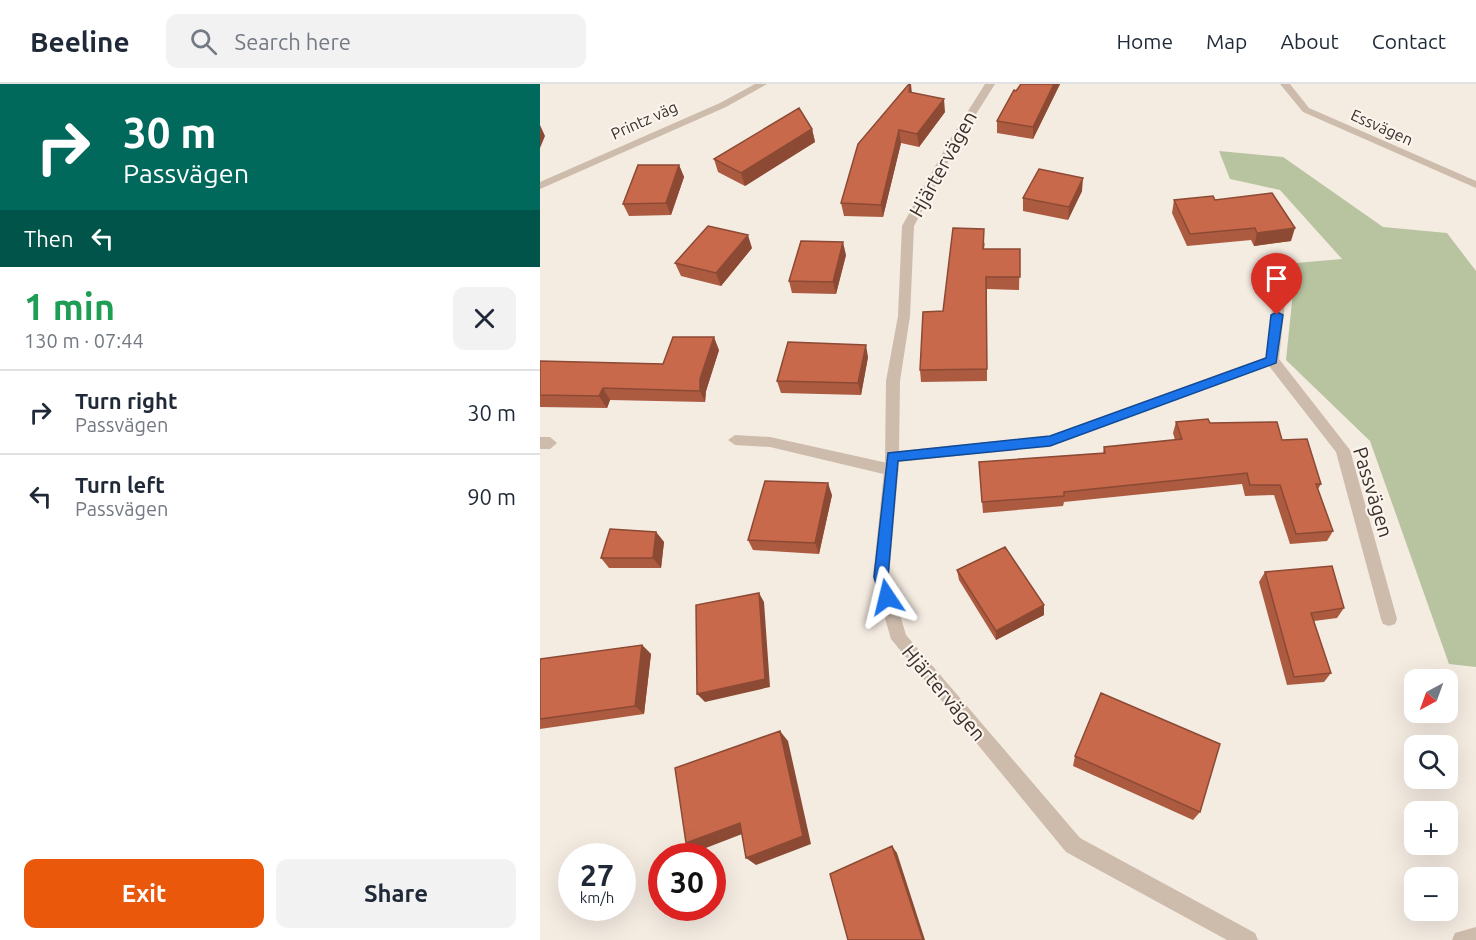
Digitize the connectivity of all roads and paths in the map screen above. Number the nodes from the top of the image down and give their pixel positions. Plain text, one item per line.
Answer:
1 (762, 84) edge
2 (990, 84) edge
3 (1285, 84) edge
4 (1476, 185) edge
5 (540, 186) edge
6 (1280, 293) dead end
7 (1272, 360) junction
8 (735, 440) dead end
9 (892, 463) junction
10 (1389, 619) dead end
11 (1476, 937) edge
12 (1248, 940) edge
13 (1462, 940) edge

1 - 5 street, Printz väg
2 - 9 street, Hjärtervägen
3 - 4 street, Essvägen
6 - 7 street
7 - 9 street
7 - 10 street, Passvägen
8 - 9 street
9 - 12 street, Hjärtervägen
11 - 13 street

